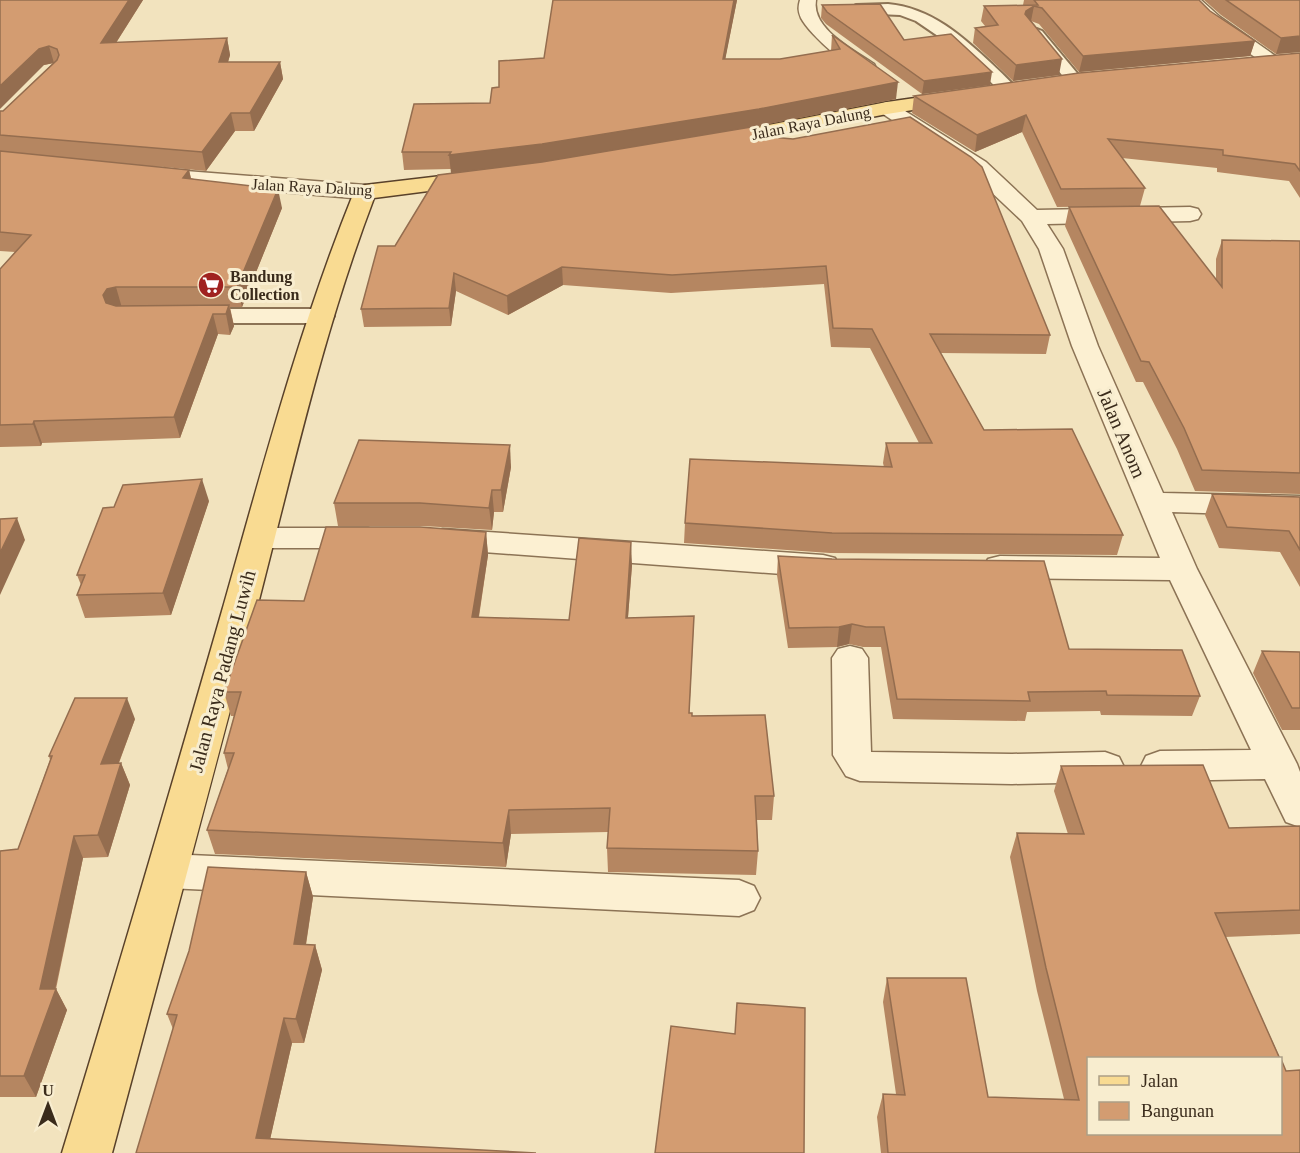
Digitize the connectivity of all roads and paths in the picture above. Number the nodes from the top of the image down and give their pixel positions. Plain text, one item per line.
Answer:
1 (808, 0) edge
2 (1191, 0) edge
3 (856, 9) edge
4 (1032, 28) edge
5 (1283, 61) joint
6 (1240, 66) edge
7 (883, 79) edge
8 (1098, 79) edge
9 (1075, 81) junction
10 (1053, 85) edge
11 (1032, 88) edge
12 (1010, 91) junction
13 (901, 112) junction
14 (758, 134) junction
15 (702, 143) edge
16 (776, 147) edge
17 (142, 174) edge
18 (491, 177) edge
19 (365, 192) junction
20 (1190, 214) dead end
21 (1031, 217) junction
22 (169, 316) edge
23 (323, 316) junction
24 (1152, 502) junction
25 (1300, 506) edge
26 (259, 538) junction
27 (853, 566) edge
28 (972, 567) edge
29 (1181, 569) junction
30 (850, 658) dead end
31 (1278, 764) junction
32 (1300, 811) edge
33 (168, 871) junction
34 (739, 898) dead end
35 (87, 1153) edge

1 - 7 street
2 - 5 street
3 - 12 lane
4 - 9 lane
5 - 6 main road
8 - 9 main road
9 - 10 main road
11 - 12 main road, Jalan Raya Dalung
12 - 13 main road, Jalan Raya Dalung
13 - 14 main road, Jalan Raya Dalung
13 - 21 street, Jalan Anom
14 - 15 main road, Jalan Raya Dalung
14 - 16 lane
17 - 19 street, Jalan Raya Dalung
18 - 19 main road, Jalan Raya Dalung
19 - 23 main road, Jalan Raya Padang Luwih
20 - 21 street
21 - 24 street, Jalan Anom
22 - 23 lane
23 - 26 main road, Jalan Raya Padang Luwih
24 - 25 street
24 - 29 street, Jalan Anom
26 - 27 street
26 - 33 main road, Jalan Raya Padang Luwih
28 - 29 street
29 - 31 street, Jalan Anom
30 - 31 street
31 - 32 street, Jalan Anom
33 - 34 street
33 - 35 main road, Jalan Raya Padang Luwih

